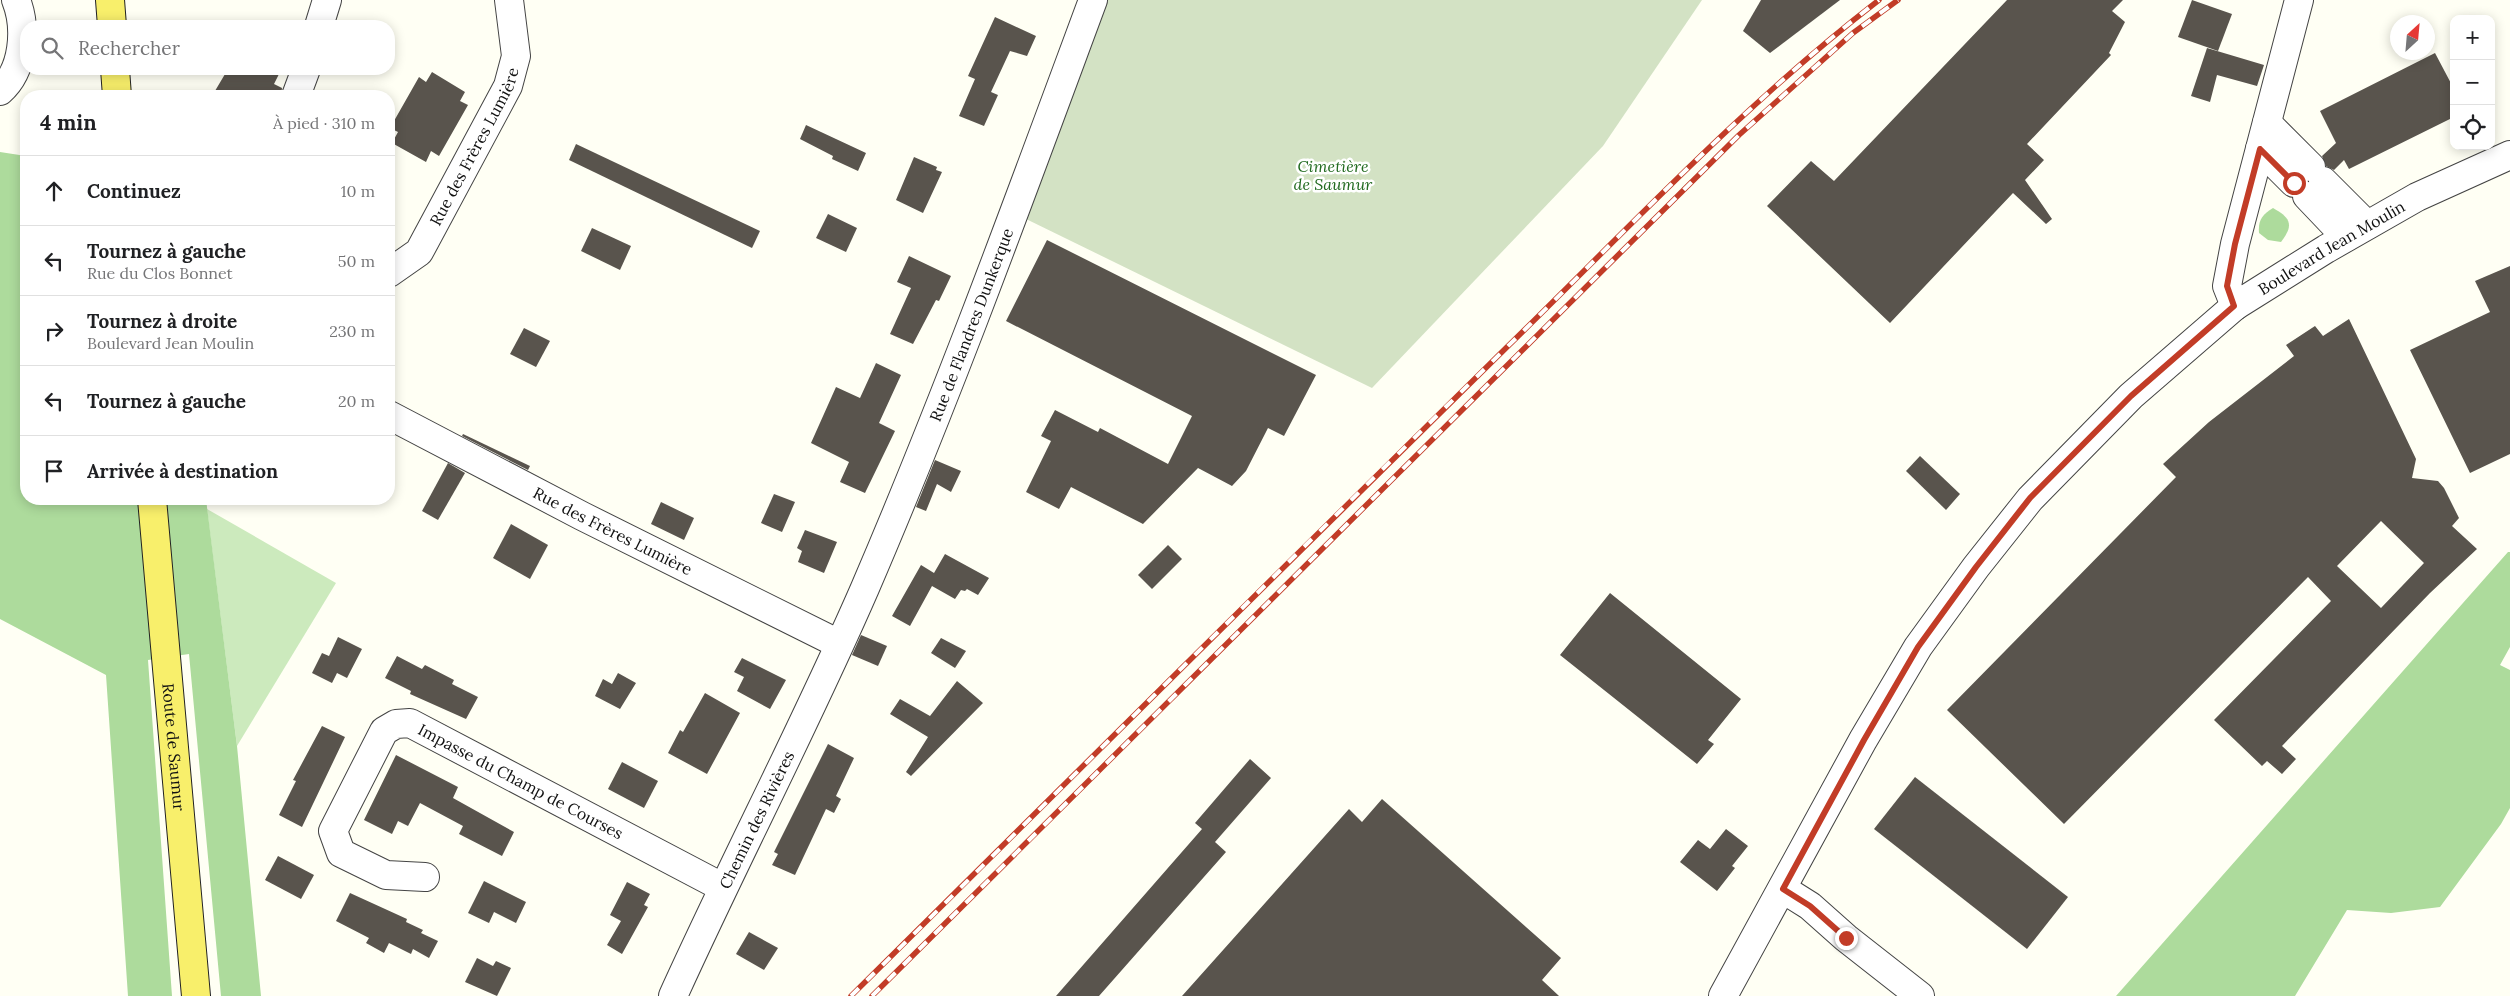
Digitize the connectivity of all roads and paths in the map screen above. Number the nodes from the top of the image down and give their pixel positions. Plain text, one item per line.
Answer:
1 (16, 0) edge
2 (110, 0) edge
3 (327, 0) edge
4 (509, 0) edge
5 (1093, 0) edge
6 (2299, 0) edge
7 (21, 20) edge
8 (112, 20) edge
9 (321, 20) edge
10 (20, 50) edge
11 (115, 75) edge
12 (304, 75) edge
13 (117, 90) edge
14 (298, 90) edge
15 (0, 91) edge
16 (2267, 123) junction
17 (2260, 149) junction
18 (2510, 155) edge
19 (2309, 182) junction
20 (2357, 231) junction
21 (395, 264) edge
22 (2234, 306) junction
23 (395, 418) edge
24 (153, 505) edge
25 (839, 644) junction
26 (425, 877) dead end
27 (722, 887) junction
28 (1783, 889) junction
29 (196, 996) edge
30 (673, 996) edge
31 (1723, 996) edge
32 (1920, 996) edge

1 - 7 street
2 - 8 main road
3 - 9 street
4 - 21 street, Rue des Frères Lumière
5 - 25 street, Rue de Flandres Dunkerque
6 - 16 street
10 - 15 street
11 - 13 main road
12 - 14 street
16 - 17 street
16 - 19 street
17 - 19 street
17 - 22 street
18 - 20 street, Boulevard Jean Moulin
19 - 20 street
20 - 22 street, Boulevard Jean Moulin
22 - 28 street, Boulevard Jean Moulin
23 - 25 street, Rue des Frères Lumière
24 - 29 main road, Route de Saumur
25 - 27 street, Chemin des Rivières
26 - 27 street, Impasse du Champ de Courses
27 - 30 street, Chemin des Rivières
28 - 31 street, Boulevard Jean Moulin
28 - 32 street

